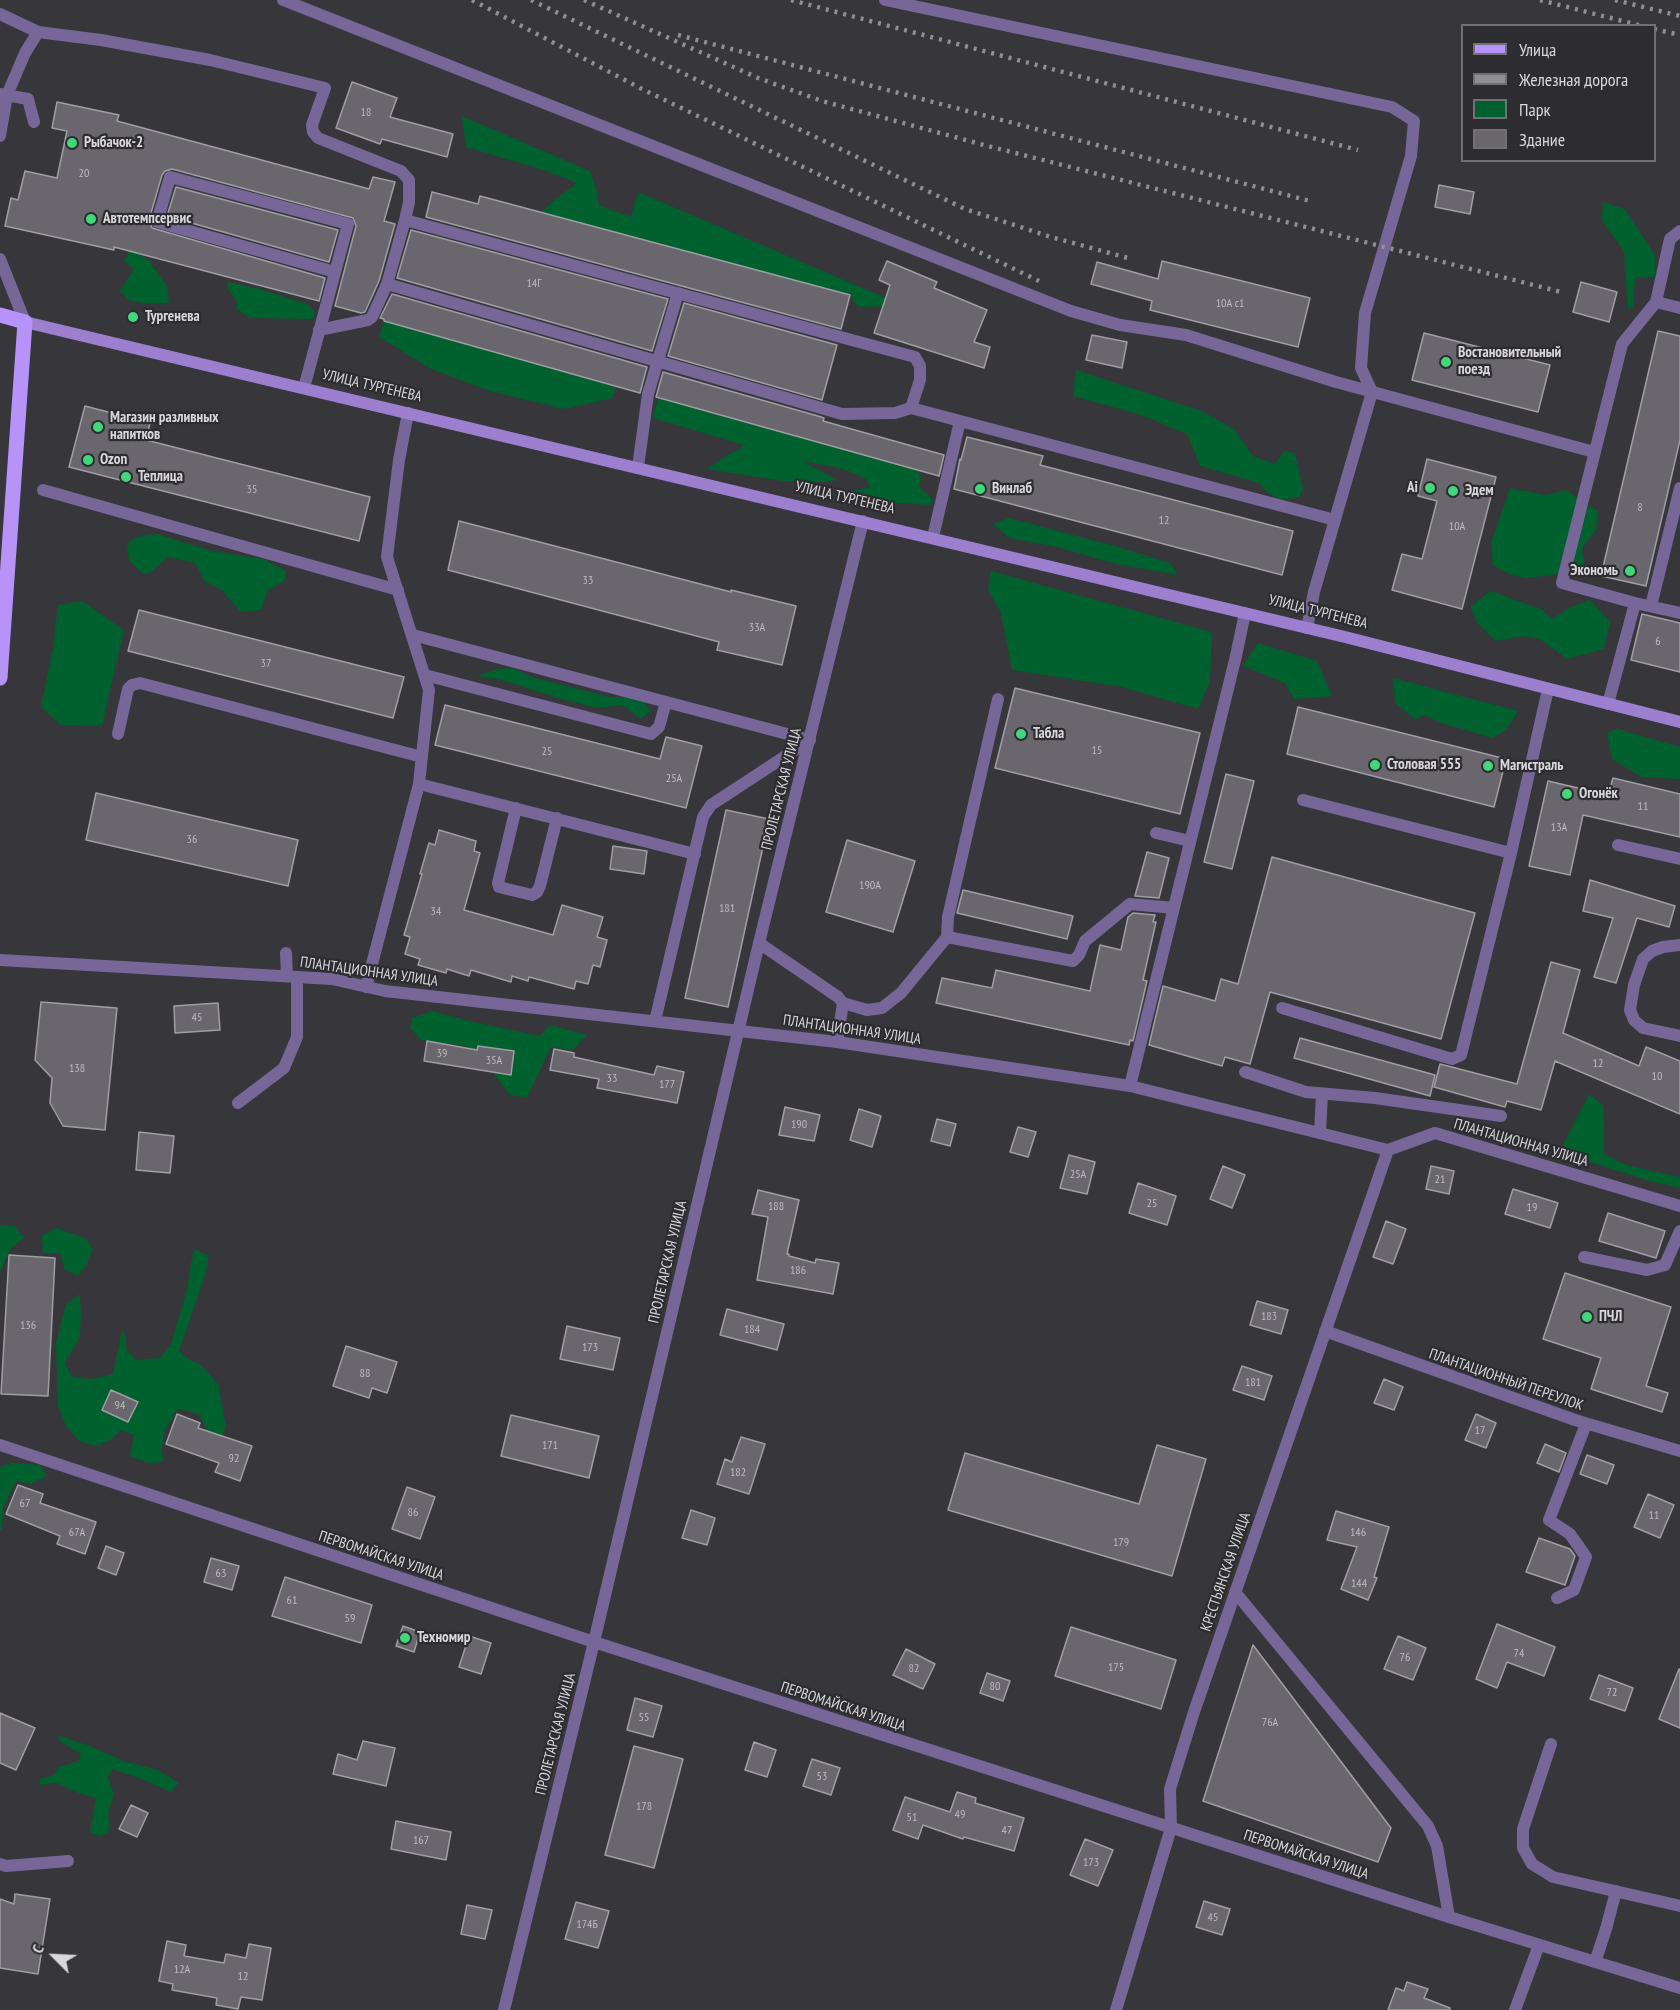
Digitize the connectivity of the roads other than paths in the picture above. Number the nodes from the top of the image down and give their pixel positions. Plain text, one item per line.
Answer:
1 (283, 0) edge
2 (885, 0) edge
3 (0, 14) edge
4 (38, 32) junction
5 (3, 94) edge
6 (34, 122) dead end
7 (0, 136) edge
8 (405, 220) junction
9 (1680, 231) edge
10 (0, 259) edge
11 (335, 272) junction
12 (387, 284) junction
13 (678, 293) junction
14 (1656, 302) junction
15 (1680, 308) edge
16 (0, 315) edge
17 (25, 322) junction
18 (319, 330) junction
19 (658, 361) junction
20 (304, 388) junction
21 (1372, 392) junction
22 (911, 408) junction
23 (408, 413) junction
24 (960, 421) junction
25 (1594, 452) junction
26 (638, 467) junction
27 (1680, 488) edge
28 (44, 490) dead end
29 (1335, 520) junction
30 (863, 521) junction
31 (933, 537) junction
32 (398, 590) junction
33 (1635, 603) junction
34 (1651, 606) junction
35 (1245, 613) junction
36 (1680, 613) edge
37 (1307, 627) junction
38 (413, 635) junction
39 (425, 675) junction
40 (0, 678) edge
41 (1548, 689) junction
42 (998, 699) dead end
43 (666, 702) junction
44 (1608, 704) junction
45 (1680, 722) edge
46 (118, 734) dead end
47 (810, 740) junction
48 (422, 757) junction
49 (419, 784) junction
50 (1303, 800) dead end
51 (516, 808) junction
52 (557, 819) junction
53 (1156, 833) dead end
54 (1190, 841) junction
55 (1618, 845) dead end
56 (1511, 853) junction
57 (695, 854) junction
58 (1680, 859) edge
59 (1174, 908) junction
60 (946, 937) junction
61 (759, 943) junction
62 (1680, 945) edge
63 (286, 953) dead end
64 (0, 960) edge
65 (292, 977) junction
66 (366, 987) junction
67 (843, 1003) junction
68 (1282, 1008) dead end
69 (655, 1021) junction
70 (738, 1031) junction
71 (1680, 1035) edge
72 (837, 1042) junction
73 (1245, 1072) dead end
74 (1130, 1086) junction
75 (1322, 1094) junction
76 (238, 1103) dead end
77 (1501, 1116) dead end
78 (1320, 1133) junction
79 (1388, 1150) junction
80 (1680, 1206) edge
81 (1680, 1231) edge
82 (1584, 1257) dead end
83 (1325, 1331) junction
84 (1586, 1424) junction
85 (3, 1450) edge
86 (1680, 1451) edge
87 (1235, 1592) junction
88 (1557, 1598) dead end
89 (594, 1642) junction
90 (1551, 1744) dead end
91 (1171, 1828) junction
92 (68, 1861) dead end
93 (0, 1864) edge
94 (1616, 1891) junction
95 (1680, 1906) edge
96 (1449, 1917) junction
97 (1539, 1945) junction
98 (1595, 1962) junction
99 (1680, 1988) edge
100 (504, 2010) edge
101 (1116, 2010) edge
102 (1515, 2010) edge

1 - 21 street
2 - 21 street
3 - 4 street
4 - 5 street
4 - 8 street
5 - 6 street
5 - 7 street
8 - 12 street
8 - 13 street
9 - 14 street
10 - 17 street
11 - 11 street
11 - 18 street
12 - 18 street
12 - 19 street
13 - 19 street
13 - 22 street
14 - 15 street
14 - 25 street
16 - 17 main road, УЛИЦА ТУРГЕНЕВА
17 - 20 main road, УЛИЦА ТУРГЕНЕВА
17 - 40 main road
18 - 20 street
19 - 22 street
19 - 26 street
20 - 23 main road, УЛИЦА ТУРГЕНЕВА
21 - 25 street
21 - 29 street
22 - 24 street
23 - 26 main road, УЛИЦА ТУРГЕНЕВА
23 - 32 street
24 - 29 street
24 - 31 street
25 - 33 street
26 - 30 main road, УЛИЦА ТУРГЕНЕВА
27 - 34 street
28 - 32 street
29 - 37 street
30 - 31 main road, УЛИЦА ТУРГЕНЕВА
30 - 47 street, ПРОЛЕТАРСКАЯ УЛИЦА
31 - 35 main road, УЛИЦА ТУРГЕНЕВА
32 - 38 street
33 - 34 street
33 - 44 street
34 - 36 street
35 - 37 main road, УЛИЦА ТУРГЕНЕВА
35 - 54 street
37 - 41 main road, УЛИЦА ТУРГЕНЕВА
38 - 39 street
38 - 43 street
39 - 43 street
39 - 48 street
41 - 44 main road, УЛИЦА ТУРГЕНЕВА
41 - 56 street
42 - 60 street
43 - 47 street
44 - 45 main road, УЛИЦА ТУРГЕНЕВА
46 - 48 street
47 - 57 street
47 - 61 street, ПРОЛЕТАРСКАЯ УЛИЦА
48 - 49 street
49 - 51 street
49 - 66 street
50 - 56 street
51 - 52 street
51 - 52 street
52 - 57 street
53 - 54 street
54 - 59 street
55 - 58 street
56 - 68 street
57 - 69 street
59 - 60 street
59 - 74 street
60 - 67 street
61 - 67 street
61 - 70 street, ПРОЛЕТАРСКАЯ УЛИЦА
62 - 71 street
63 - 65 street
64 - 65 street, ПЛАНТАЦИОННАЯ УЛИЦА
65 - 66 street, ПЛАНТАЦИОННАЯ УЛИЦА
65 - 76 street
66 - 69 street, ПЛАНТАЦИОННАЯ УЛИЦА
67 - 72 street
69 - 70 street, ПЛАНТАЦИОННАЯ УЛИЦА
70 - 72 street, ПЛАНТАЦИОННАЯ УЛИЦА
70 - 89 street, ПРОЛЕТАРСКАЯ УЛИЦА
72 - 74 street, ПЛАНТАЦИОННАЯ УЛИЦА
73 - 75 street
74 - 78 street, ПЛАНТАЦИОННАЯ УЛИЦА
75 - 77 street
75 - 78 street
78 - 79 street, ПЛАНТАЦИОННАЯ УЛИЦА
79 - 80 street, ПЛАНТАЦИОННАЯ УЛИЦА
79 - 83 street, КРЕСТЬЯНСКАЯ УЛИЦА
81 - 82 street
83 - 84 street, ПЛАНТАЦИОННЫЙ ПЕРЕУЛОК
83 - 87 street, КРЕСТЬЯНСКАЯ УЛИЦА
84 - 86 street, ПЛАНТАЦИОННЫЙ ПЕРЕУЛОК
84 - 88 street
85 - 89 street, ПЕРВОМАЙСКАЯ УЛИЦА
87 - 91 street, КРЕСТЬЯНСКАЯ УЛИЦА
87 - 96 street
89 - 91 street, ПЕРВОМАЙСКАЯ УЛИЦА
89 - 100 street, ПРОЛЕТАРСКАЯ УЛИЦА
90 - 94 street
91 - 96 street, ПЕРВОМАЙСКАЯ УЛИЦА
91 - 101 street, КРЕСТЬЯНСКАЯ УЛИЦА
92 - 93 street
94 - 95 street
94 - 98 street
96 - 97 street, ПЕРВОМАЙСКАЯ УЛИЦА
97 - 98 street, ПЕРВОМАЙСКАЯ УЛИЦА
97 - 102 street
98 - 99 street, ПЕРВОМАЙСКАЯ УЛИЦА

